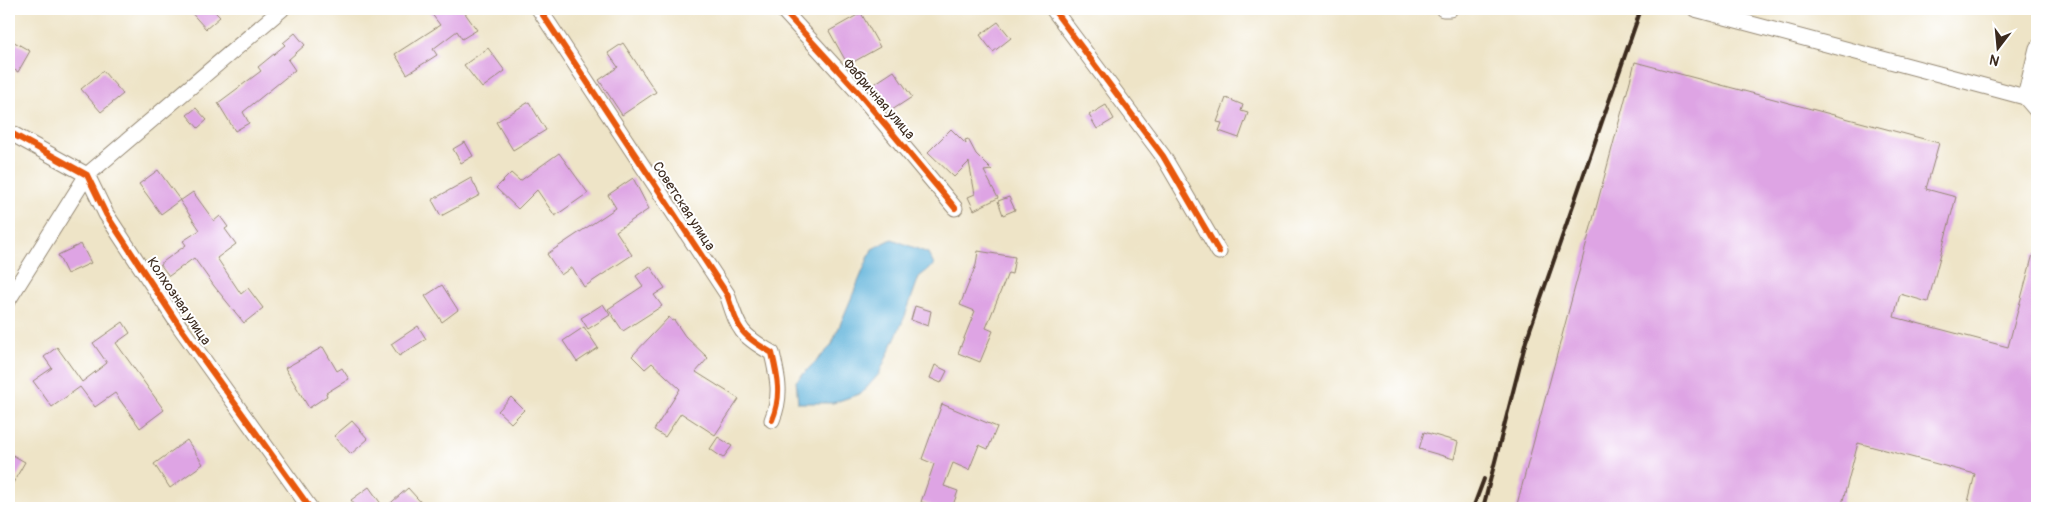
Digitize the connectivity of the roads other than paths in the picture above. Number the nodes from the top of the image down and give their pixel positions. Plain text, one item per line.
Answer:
1 (282, 9) edge
2 (539, 9) edge
3 (782, 9) edge
4 (1053, 9) edge
5 (1443, 9) edge
6 (1450, 9) edge
7 (1694, 9) edge
8 (2037, 48) edge
9 (2025, 97) junction
10 (2037, 111) edge
11 (9, 132) edge
12 (87, 175) junction
13 (955, 208) dead end
14 (1219, 252) dead end
15 (9, 299) edge
16 (772, 420) dead end
17 (310, 508) edge

1 - 12 street
2 - 16 street, Советская улица
3 - 13 street, Фабричная улица
4 - 14 street
5 - 6 street
7 - 9 street
8 - 9 street
9 - 10 street
11 - 12 street
12 - 15 street
12 - 17 street, Колхозная улица

